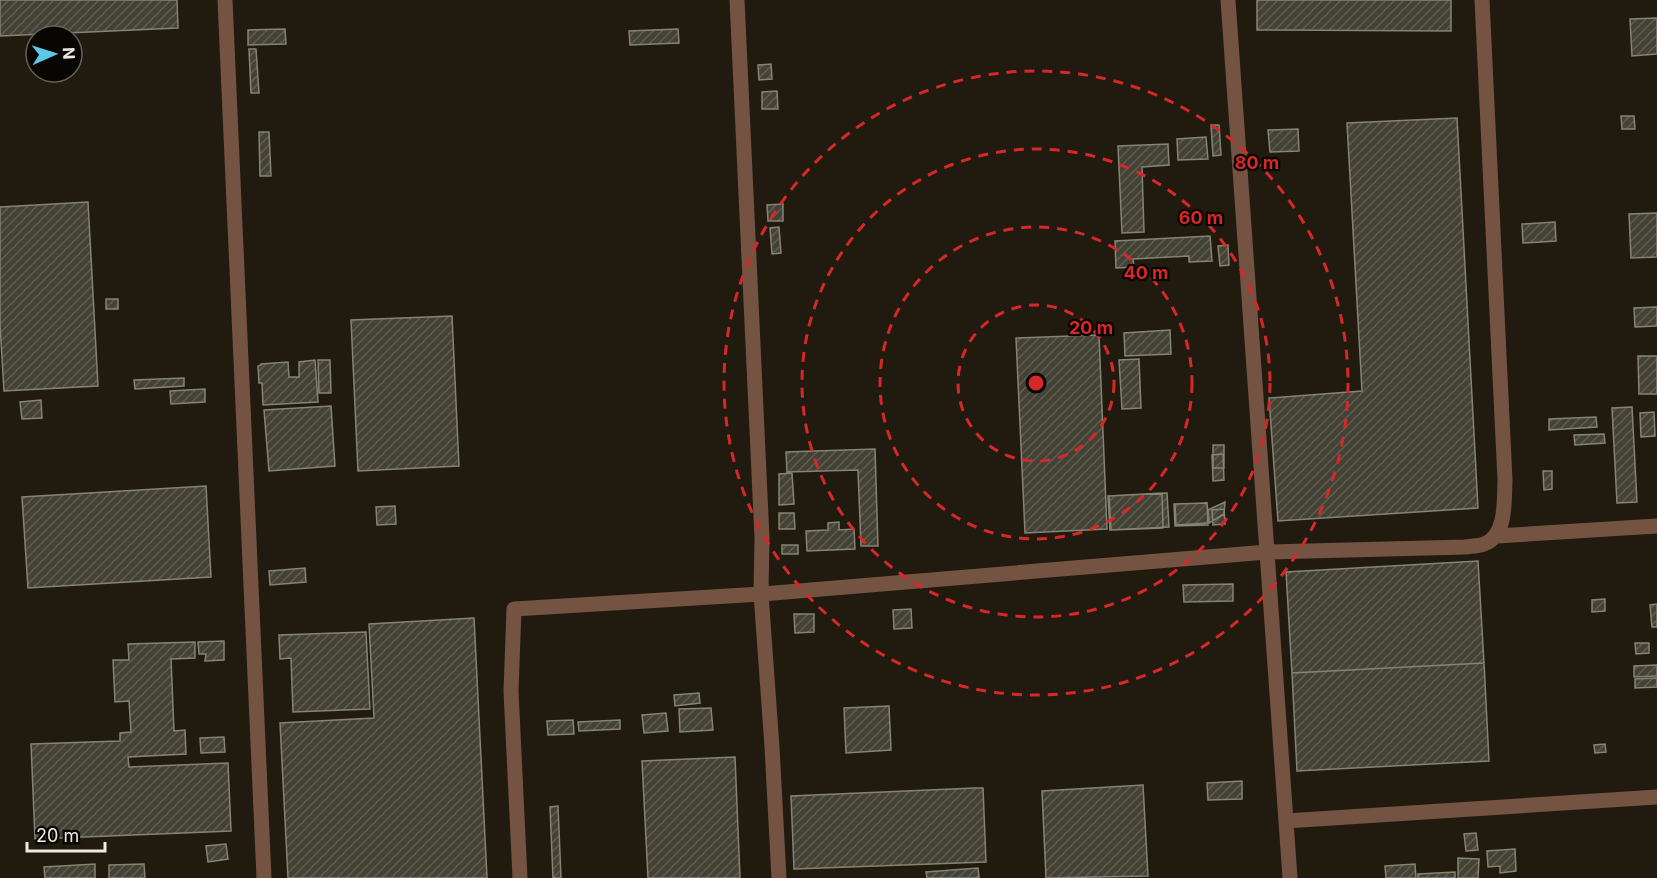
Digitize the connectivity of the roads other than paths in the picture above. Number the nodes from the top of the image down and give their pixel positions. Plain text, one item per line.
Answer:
1 (225, 0) edge
2 (737, 0) edge
3 (1228, 0) edge
4 (1482, 0) edge
5 (1657, 526) edge
6 (1497, 536) junction
7 (1267, 552) junction
8 (761, 594) junction
9 (1657, 798) edge
10 (1286, 821) junction
11 (264, 878) edge
12 (520, 878) edge
13 (779, 878) edge
14 (1290, 878) edge

1 - 11 street
2 - 8 street
3 - 7 street
4 - 6 street
5 - 6 street
6 - 7 street
7 - 8 street
7 - 10 street
8 - 12 street
8 - 13 street
9 - 10 street
10 - 14 street

